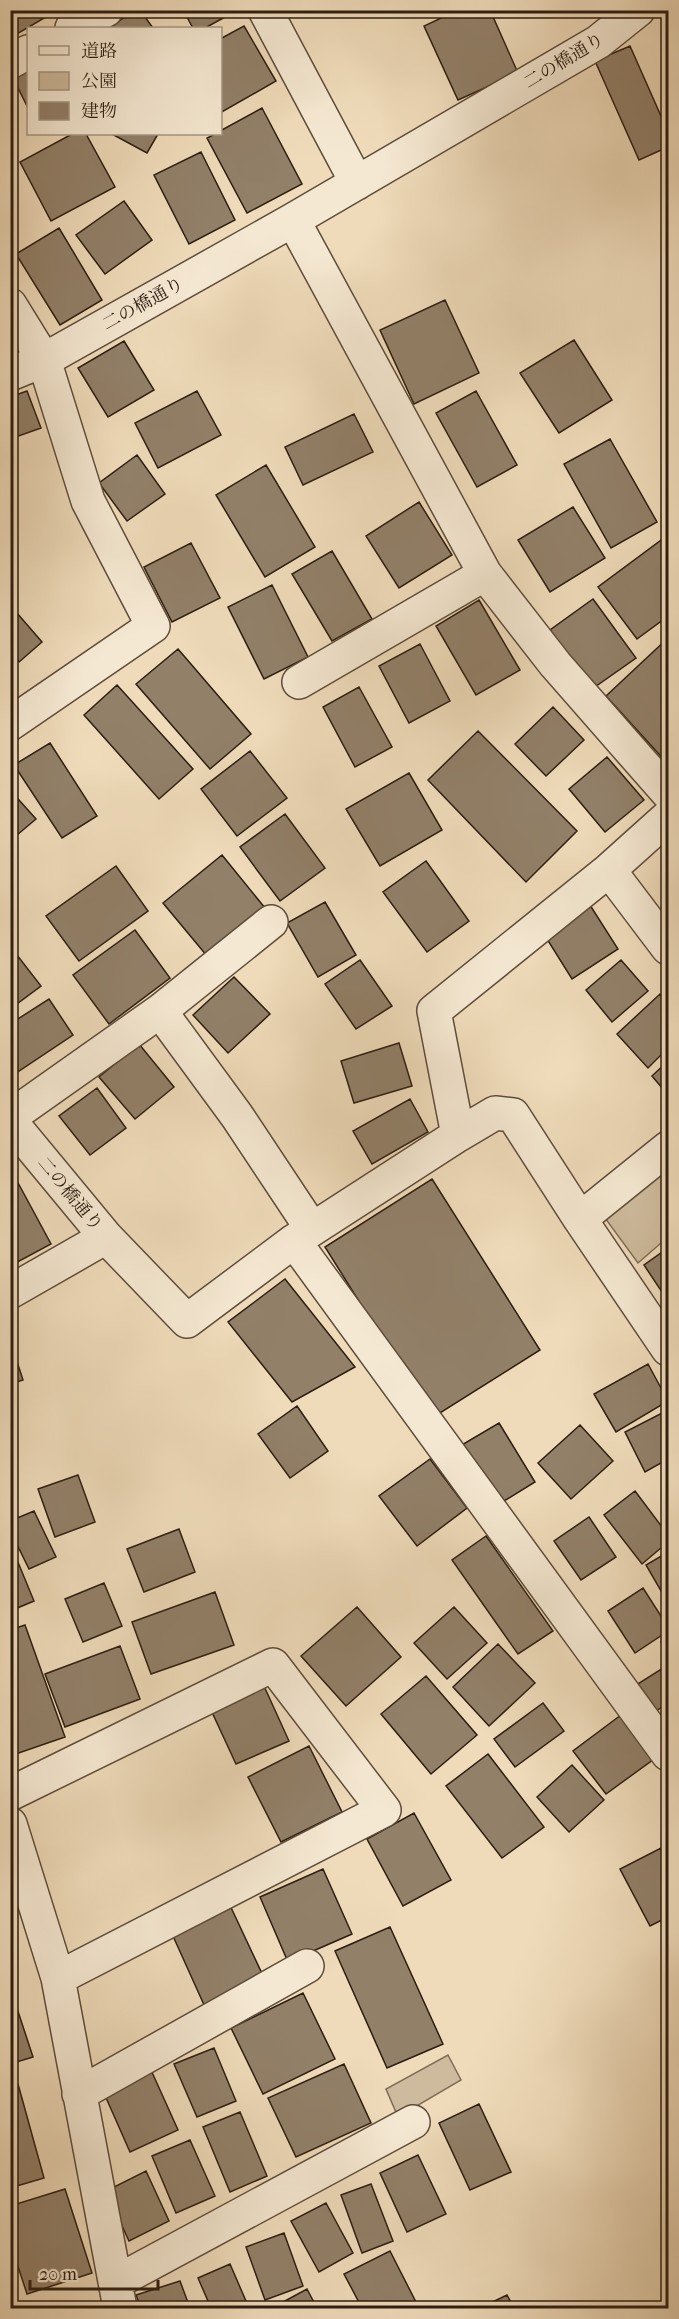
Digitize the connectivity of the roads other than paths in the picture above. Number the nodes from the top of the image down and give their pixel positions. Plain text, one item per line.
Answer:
1 (106, 10) edge
2 (265, 10) edge
3 (638, 10) edge
4 (74, 27) edge
5 (27, 53) edge
6 (10, 62) edge
7 (357, 183) junction
8 (293, 220) junction
9 (10, 305) edge
10 (44, 360) junction
11 (10, 374) edge
12 (485, 574) junction
13 (299, 682) dead end
14 (10, 724) edge
15 (669, 793) edge
16 (669, 817) edge
17 (609, 870) junction
18 (271, 922) dead end
19 (669, 948) edge
20 (160, 1011) junction
21 (10, 1119) edge
22 (458, 1135) junction
23 (669, 1148) edge
24 (580, 1220) junction
25 (303, 1235) junction
26 (106, 1237) junction
27 (10, 1292) edge
28 (669, 1350) edge
29 (669, 1754) edge
30 (10, 1794) edge
31 (10, 1824) edge
32 (307, 1965) dead end
33 (58, 1978) junction
34 (79, 2094) junction
35 (413, 2122) dead end
36 (118, 2295) edge

1 - 4 street
2 - 7 street
3 - 7 street, 二の橋通り
5 - 6 street
7 - 8 street, 二の橋通り
8 - 10 street, 二の橋通り
8 - 12 street
9 - 10 street
10 - 11 street, 二の橋通り
10 - 14 street
12 - 13 street
12 - 15 street
16 - 17 street
17 - 19 street
17 - 22 street
18 - 20 street
20 - 21 street
20 - 25 street
21 - 26 street, 二の橋通り
22 - 24 street
22 - 25 street
23 - 24 street
24 - 28 street
25 - 26 street
25 - 29 street
26 - 27 street, 二の橋通り
30 - 33 street
31 - 33 street
32 - 34 street
33 - 34 street
34 - 36 street
35 - 36 street

